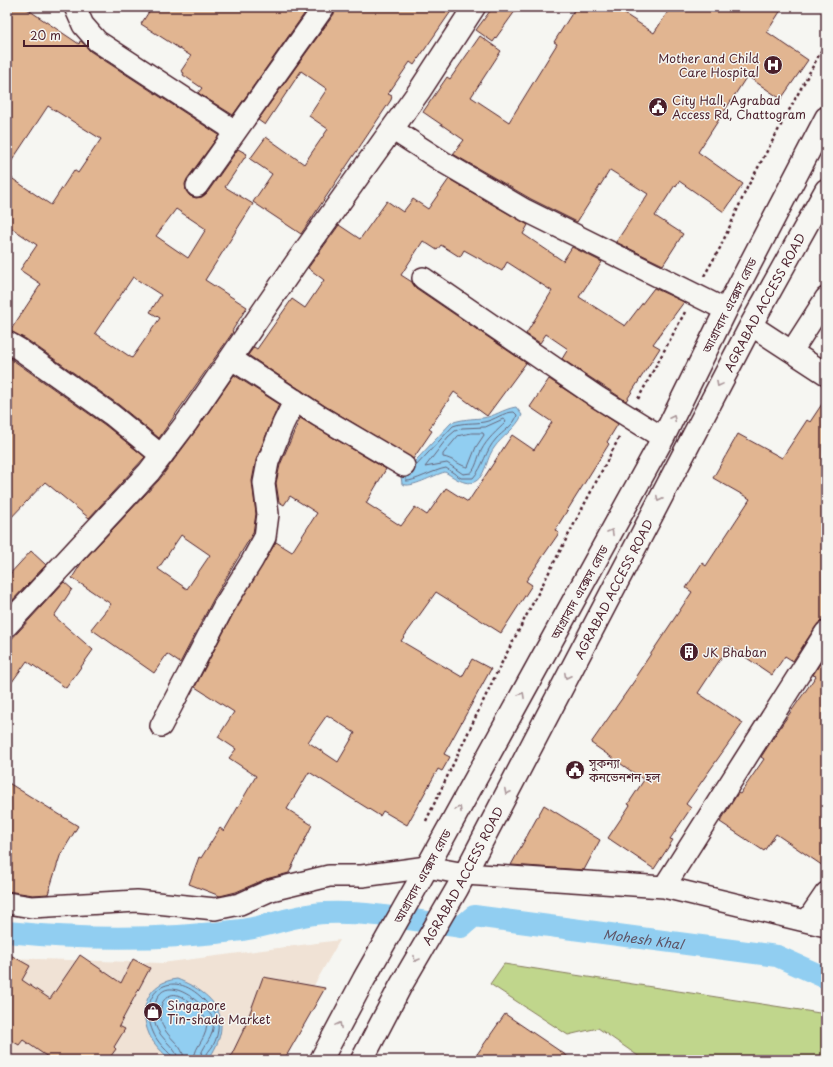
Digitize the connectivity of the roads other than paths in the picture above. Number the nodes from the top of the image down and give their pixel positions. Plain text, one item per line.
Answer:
1 (74, 7) edge
2 (324, 7) edge
3 (474, 7) edge
4 (826, 118) edge
5 (392, 129) junction
6 (235, 131) junction
7 (197, 186) dead end
8 (826, 190) edge
9 (423, 278) dead end
10 (826, 298) edge
11 (726, 310) junction
12 (751, 325) junction
13 (7, 342) edge
14 (792, 351) junction
15 (232, 359) junction
16 (826, 374) edge
17 (295, 400) junction
18 (663, 438) junction
19 (162, 456) junction
20 (404, 466) dead end
21 (7, 624) edge
22 (826, 632) edge
23 (161, 726) dead end
24 (424, 874) junction
25 (461, 881) junction
26 (664, 887) junction
27 (826, 892) edge
28 (7, 903) edge
29 (817, 923) edge
30 (321, 1060) edge
31 (362, 1060) edge

1 - 6 street
2 - 6 street
3 - 5 main road
4 - 11 main road, আগ্রাবাদ এক্সেস রোড
5 - 11 street
5 - 15 main road
6 - 7 street
8 - 12 main road, AGRABAD ACCESS ROAD
9 - 18 street
10 - 14 street
18 -> 11 main road, আগ্রাবাদ এক্সেস রোড
12 - 14 street
12 -> 25 main road, AGRABAD ACCESS ROAD
13 - 19 street
14 - 16 street
15 - 17 street
15 - 19 main road
17 - 20 street
17 - 23 street
24 -> 18 main road, আগ্রাবাদ এক্সেস রোড
19 - 21 main road
22 - 26 street
24 - 25 street
24 - 28 street
30 -> 24 main road, আগ্রাবাদ এক্সেস রোড
25 - 26 street
25 -> 31 main road, AGRABAD ACCESS ROAD
26 - 29 street
27 - 29 street

